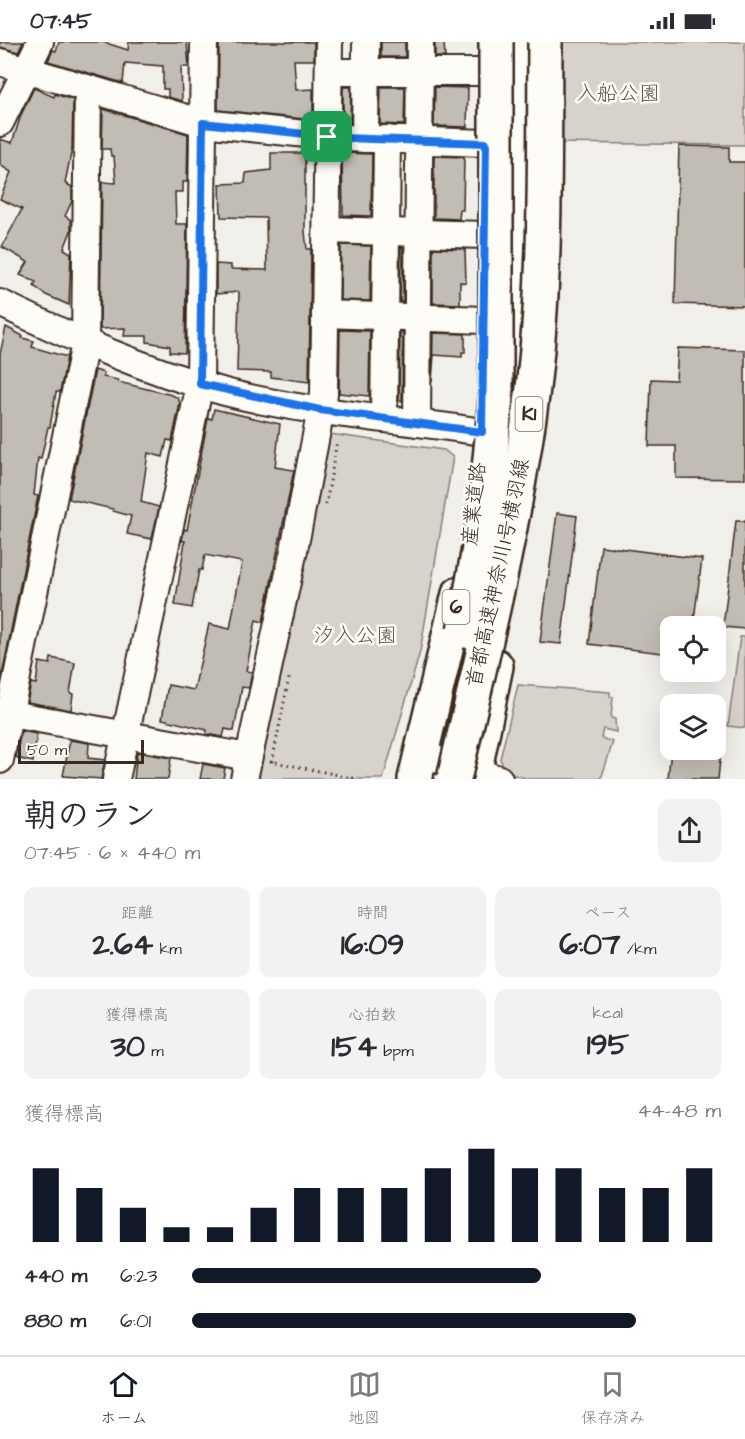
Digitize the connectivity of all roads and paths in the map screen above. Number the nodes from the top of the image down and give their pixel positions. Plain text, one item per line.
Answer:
1 (40, 42) edge
2 (204, 42) edge
3 (329, 42) edge
4 (366, 42) edge
5 (420, 42) edge
6 (496, 42) edge
7 (515, 42) edge
8 (529, 42) edge
9 (547, 42) edge
10 (485, 57) edge
11 (0, 62) edge
12 (26, 70) junction
13 (419, 71) junction
14 (329, 72) junction
15 (366, 72) junction
16 (88, 89) junction
17 (0, 123) edge
18 (203, 123) junction
19 (327, 137) junction
20 (376, 139) junction
21 (417, 140) junction
22 (486, 143) junction
23 (327, 230) junction
24 (386, 231) junction
25 (417, 231) junction
26 (484, 235) junction
27 (546, 281) junction
28 (1, 308) edge
29 (326, 314) junction
30 (385, 316) junction
31 (417, 317) junction
32 (484, 320) junction
33 (86, 343) junction
34 (200, 384) junction
35 (320, 410) junction
36 (384, 419) junction
37 (417, 423) junction
38 (482, 432) junction
39 (470, 551) junction
40 (5, 713) edge
41 (125, 735) junction
42 (0, 760) edge
43 (246, 768) edge
44 (422, 771) edge
45 (475, 777) edge
46 (116, 779) edge
47 (358, 779) edge

1 - 12 street
2 - 18 street
3 - 14 street
4 - 15 street
5 - 13 street
6 - 44 main road, 首都高速神奈川1号横羽線 / K1, bridge
7 - 39 main road
8 - 27 main road
9 - 27 main road
9 - 45 main road, 首都高速神奈川1号横羽線 / K1, bridge
10 - 13 street
10 - 22 main road, 産業道路 / 6
11 - 12 street
12 - 16 street
12 - 17 street
13 - 15 street
13 - 21 street
14 - 15 street
14 - 19 street
15 - 20 street
16 - 18 street
16 - 33 street
18 - 19 street
18 - 34 street
19 - 20 street
19 - 23 street
20 - 21 street
20 - 24 street
21 - 22 street
21 - 25 street
22 - 26 main road, 産業道路 / 6
23 - 24 street
23 - 29 street
24 - 25 street
24 - 30 street
25 - 26 street
25 - 31 street
26 - 32 main road, 産業道路 / 6
27 - 45 main road
28 - 33 street
29 - 30 street
29 - 35 street
30 - 31 street
30 - 36 street
31 - 32 street
31 - 37 street
32 - 38 main road, 産業道路 / 6
33 - 34 street
33 - 40 street
34 - 35 street
34 - 41 street
35 - 36 street
35 - 43 street
36 - 37 street
37 - 38 street
38 - 39 main road, 産業道路 / 6
39 - 44 main road, 産業道路 / 6
40 - 41 street
40 - 42 street
41 - 43 street
41 - 46 street
43 - 47 path
44 - 45 street

